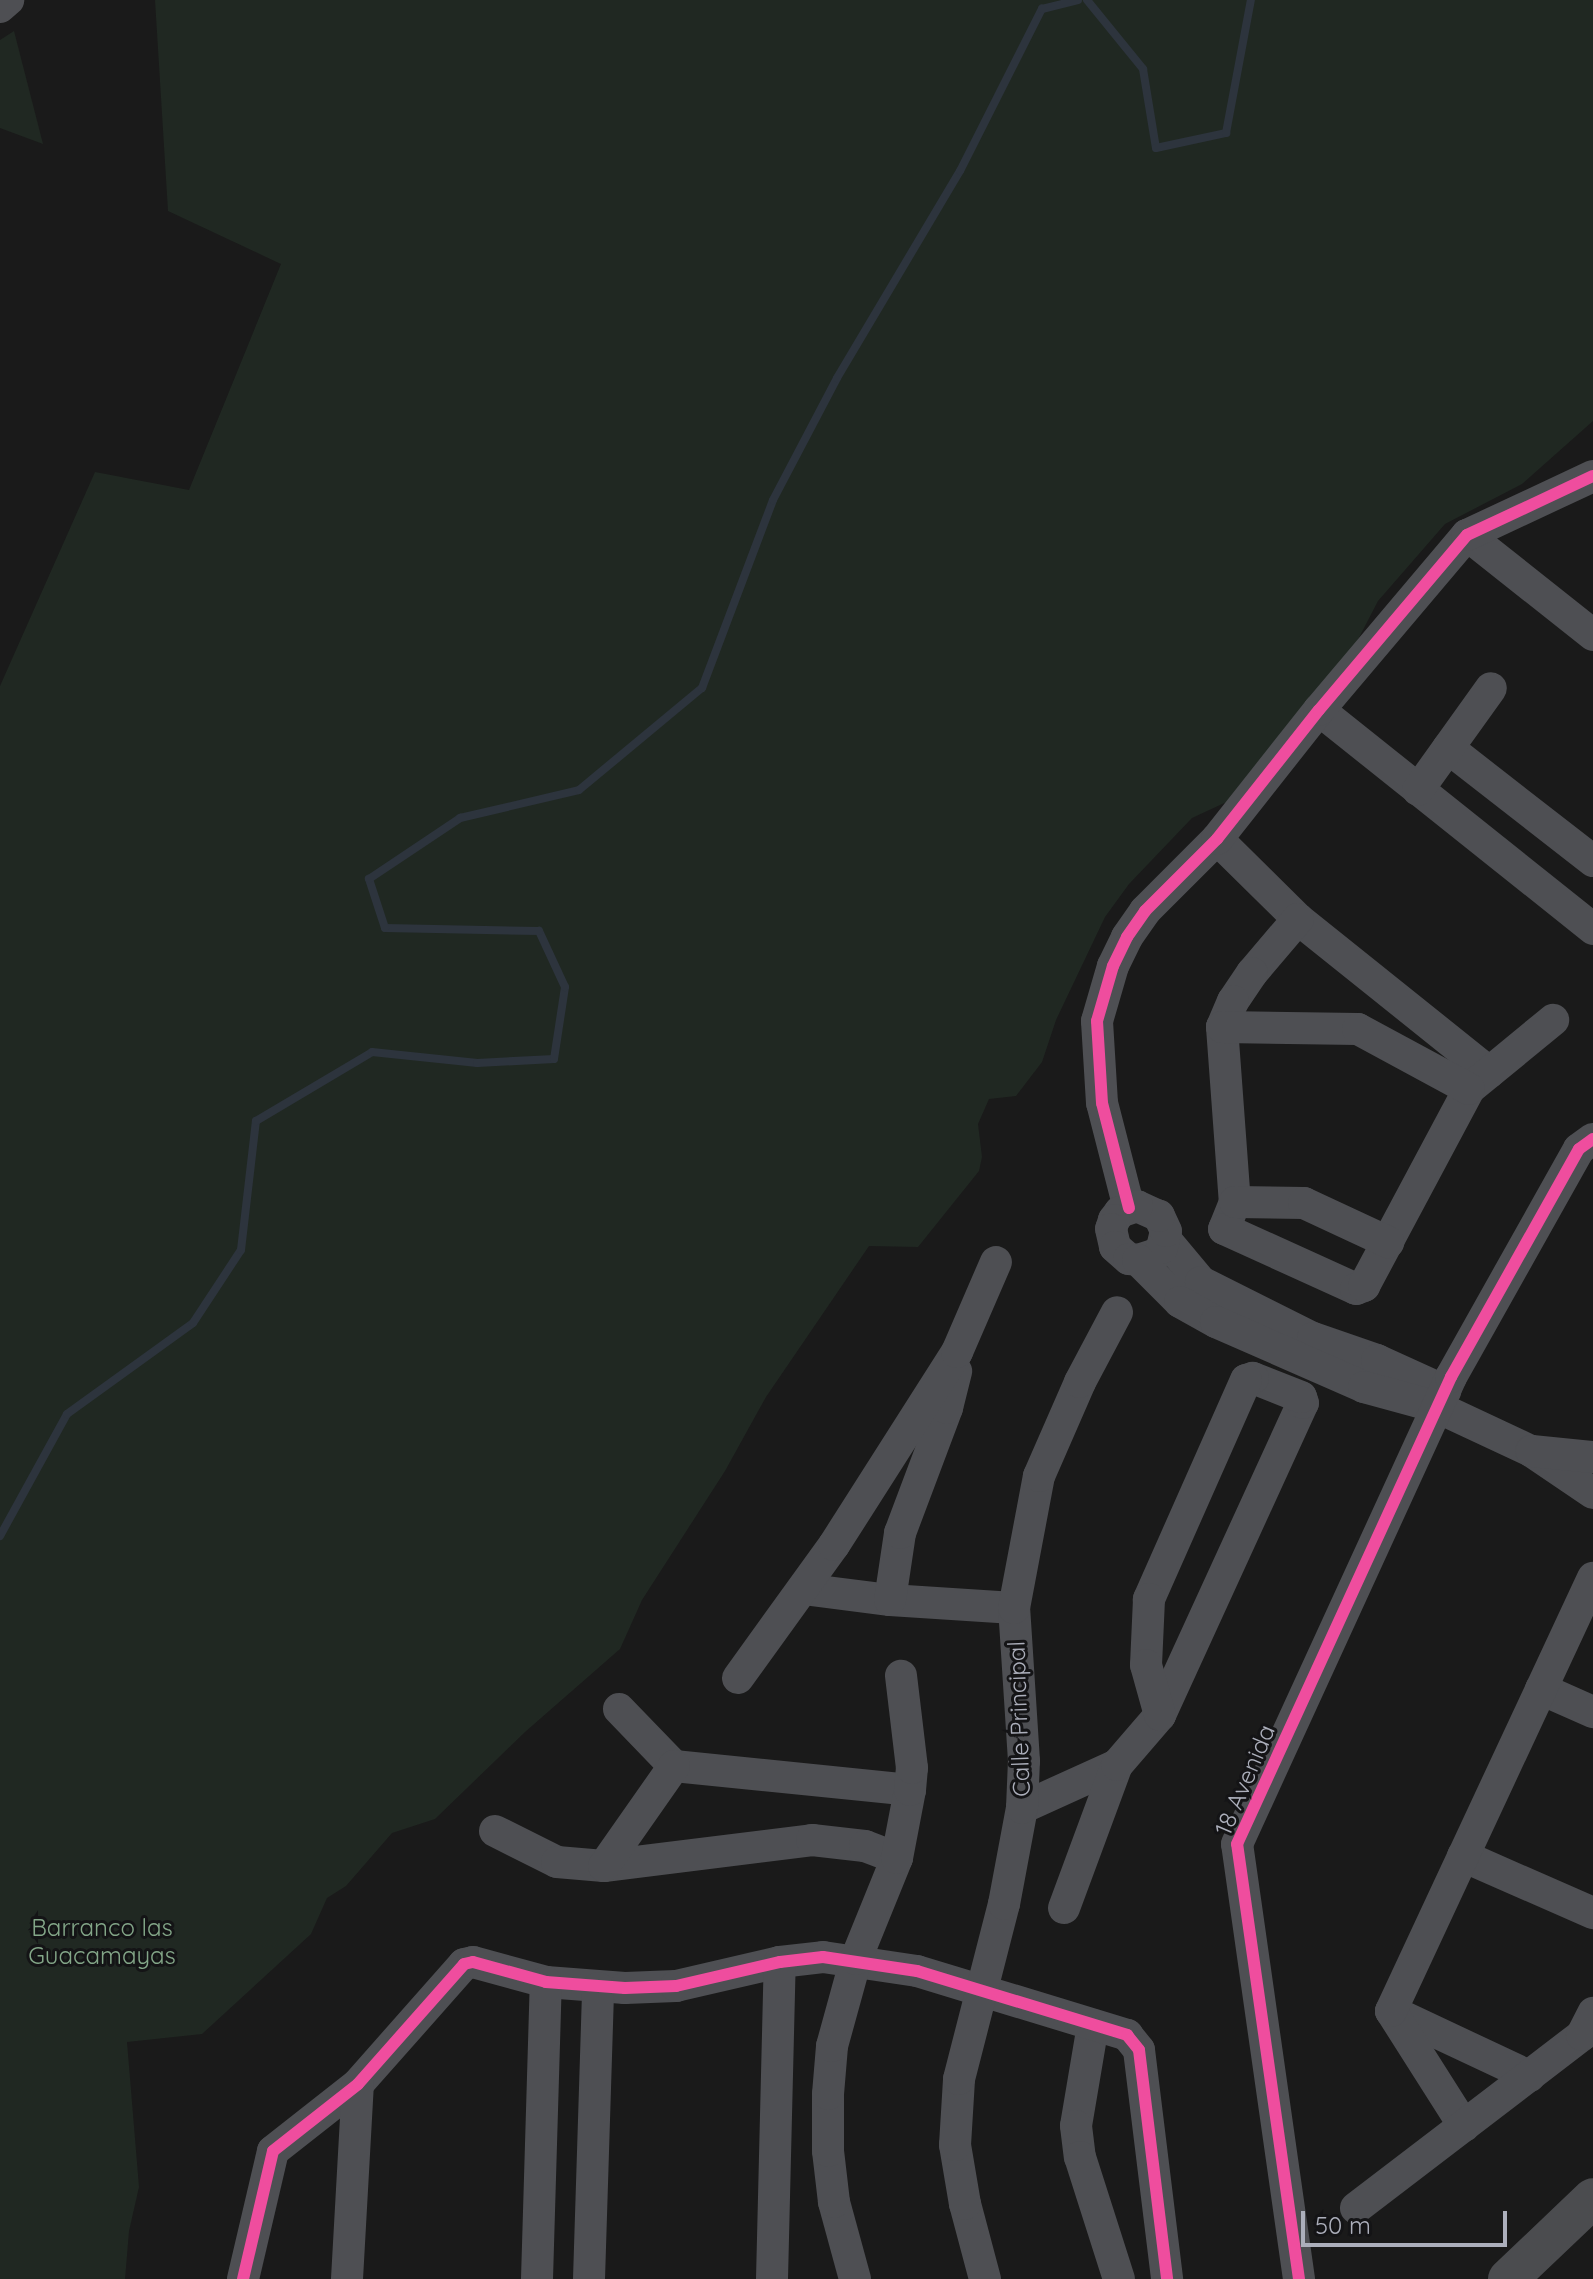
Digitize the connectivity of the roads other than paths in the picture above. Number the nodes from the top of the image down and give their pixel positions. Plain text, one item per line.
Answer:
1 (8, 0) edge
2 (0, 7) edge
3 (1593, 476) edge
4 (1467, 535) junction
5 (1589, 628) edge
6 (1491, 688) dead end
7 (1319, 710) junction
8 (1448, 748) junction
9 (1418, 790) junction
10 (1217, 839) junction
11 (1593, 861) edge
12 (1298, 919) junction
13 (1593, 929) edge
14 (1553, 1020) dead end
15 (1222, 1027) junction
16 (1479, 1081) junction
17 (1593, 1139) edge
18 (1235, 1202) junction
19 (1129, 1208) junction
20 (1165, 1239) junction
21 (1388, 1242) junction
22 (1138, 1260) junction
23 (996, 1262) dead end
24 (1117, 1312) dead end
25 (957, 1352) junction
26 (1444, 1392) junction
27 (1531, 1451) junction
28 (1593, 1457) edge
29 (1593, 1493) edge
30 (1593, 1578) edge
31 (803, 1589) junction
32 (890, 1600) junction
33 (1014, 1608) junction
34 (901, 1676) dead end
35 (738, 1678) dead end
36 (1541, 1689) junction
37 (619, 1709) dead end
38 (1593, 1712) edge
39 (1160, 1715) junction
40 (1117, 1765) junction
41 (674, 1766) junction
42 (910, 1790) junction
43 (1022, 1808) junction
44 (495, 1831) dead end
45 (1463, 1856) junction
46 (897, 1858) junction
47 (604, 1866) junction
48 (1064, 1908) dead end
49 (1593, 1913) edge
50 (856, 1959) junction
51 (780, 1962) junction
52 (546, 1982) junction
53 (598, 1988) junction
54 (982, 1992) junction
55 (1391, 2011) junction
56 (1593, 2013) edge
57 (1093, 2025) junction
58 (1529, 2076) junction
59 (358, 2084) junction
60 (1464, 2126) junction
61 (1593, 2198) edge
62 (1356, 2208) dead end
63 (594, 2211) junction
64 (541, 2213) junction
65 (1593, 2225) edge
66 (243, 2279) edge
67 (347, 2279) edge
68 (537, 2279) edge
69 (589, 2279) edge
70 (772, 2279) edge
71 (855, 2279) edge
72 (985, 2279) edge
73 (1119, 2279) edge
74 (1167, 2279) edge
75 (1299, 2279) edge
76 (1508, 2279) edge
77 (1537, 2279) edge

1 - 2 street
3 - 4 street
4 - 5 street
4 - 7 street
6 - 8 street
7 - 9 street
7 - 10 street
8 - 9 street
8 - 11 street
9 - 13 street
10 - 12 street
10 - 19 street
12 - 15 street
12 - 16 street
14 - 16 street
15 - 16 street
15 - 18 street
16 - 21 street
17 - 26 street, 18 Avenida
18 - 21 street
18 - 21 street
19 - 20 street
19 - 22 street
20 - 22 street
20 - 26 street
22 - 26 street
23 - 25 street
24 - 33 street, Calle Principal
25 - 31 street
25 - 32 street
26 - 27 street
26 - 75 street, 18 Avenida
27 - 28 street
27 - 29 street
30 - 36 street
31 - 32 street
31 - 35 street
32 - 33 street
33 - 43 street, Calle Principal
34 - 42 street
36 - 38 street
36 - 45 street
37 - 41 street
39 - 39 street
39 - 40 street
40 - 43 street
40 - 48 street
41 - 42 street
41 - 47 street
42 - 46 street
43 - 54 street, Calle Principal
44 - 47 street
45 - 49 street
45 - 55 street
46 - 47 street
46 - 50 street
50 - 51 street
50 - 54 street
50 - 71 street
51 - 53 street
51 - 70 street
52 - 53 street
52 - 59 street
52 - 64 street
53 - 63 street
54 - 57 street
54 - 72 street, Calle Principal
55 - 58 street
55 - 60 street
56 - 58 street
57 - 73 street
57 - 74 street
58 - 60 street
59 - 66 street
59 - 67 street
60 - 62 street
61 - 76 main road
63 - 64 street
63 - 69 street
64 - 68 street
65 - 77 main road

